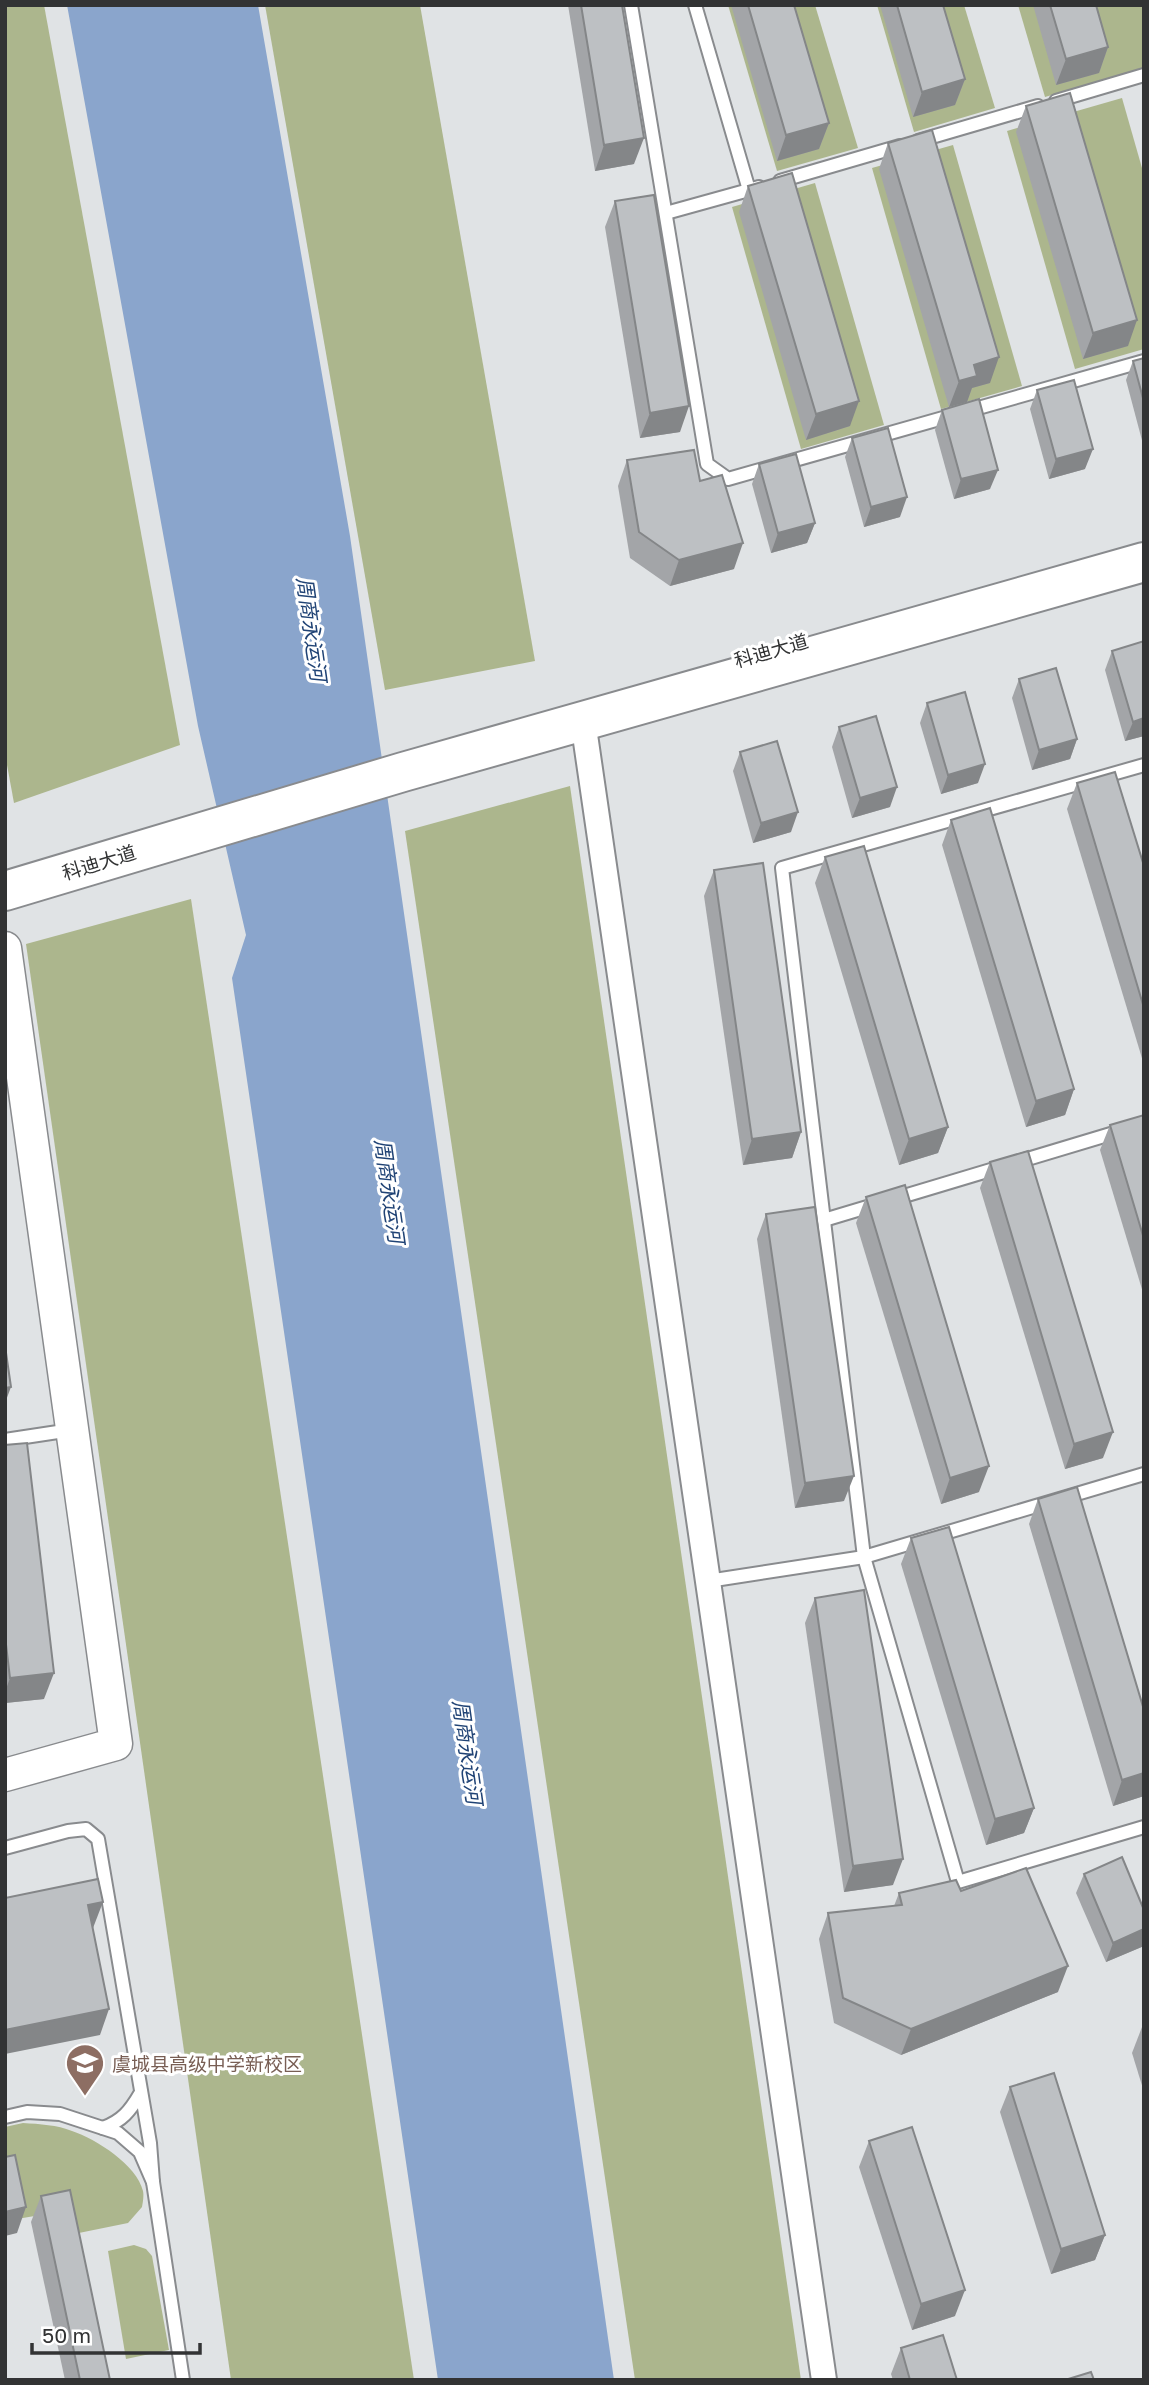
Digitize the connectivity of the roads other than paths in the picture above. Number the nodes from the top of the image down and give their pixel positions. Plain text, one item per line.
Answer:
1 (631, 5) edge
2 (695, 5) edge
3 (1144, 75) edge
4 (750, 190) junction
5 (666, 214) junction
6 (1144, 362) edge
7 (1144, 544) edge
8 (1144, 562) edge
9 (583, 721) junction
10 (400, 764) junction
11 (1144, 765) edge
12 (191, 823) junction
13 (5, 866) edge
14 (5, 891) edge
15 (5, 948) edge
16 (1144, 1124) edge
17 (824, 1220) junction
18 (72, 1430) junction
19 (5, 1440) edge
20 (1144, 1474) edge
21 (864, 1557) junction
22 (708, 1581) junction
23 (5, 1775) edge
24 (1144, 1827) edge
25 (5, 1848) edge
26 (141, 2094) junction
27 (5, 2117) edge
28 (103, 2128) junction
29 (153, 2182) junction
30 (183, 2380) edge
31 (824, 2380) edge

1 - 5 lane
2 - 4 lane
3 - 4 lane
4 - 5 lane
5 - 6 lane
7 - 10 main road, 科迪大道
8 - 9 main road, 科迪大道
9 - 10 main road, 科迪大道
9 - 22 street
10 - 12 main road
11 - 17 lane
12 - 13 main road, 科迪大道
12 - 14 main road, 科迪大道
15 - 18 street
16 - 17 lane
17 - 21 lane
18 - 19 lane
18 - 23 street
20 - 21 lane
21 - 22 lane
21 - 24 lane
22 - 31 street
25 - 26 lane
26 - 28 lane
26 - 29 lane
27 - 28 lane
28 - 29 lane
29 - 30 lane

